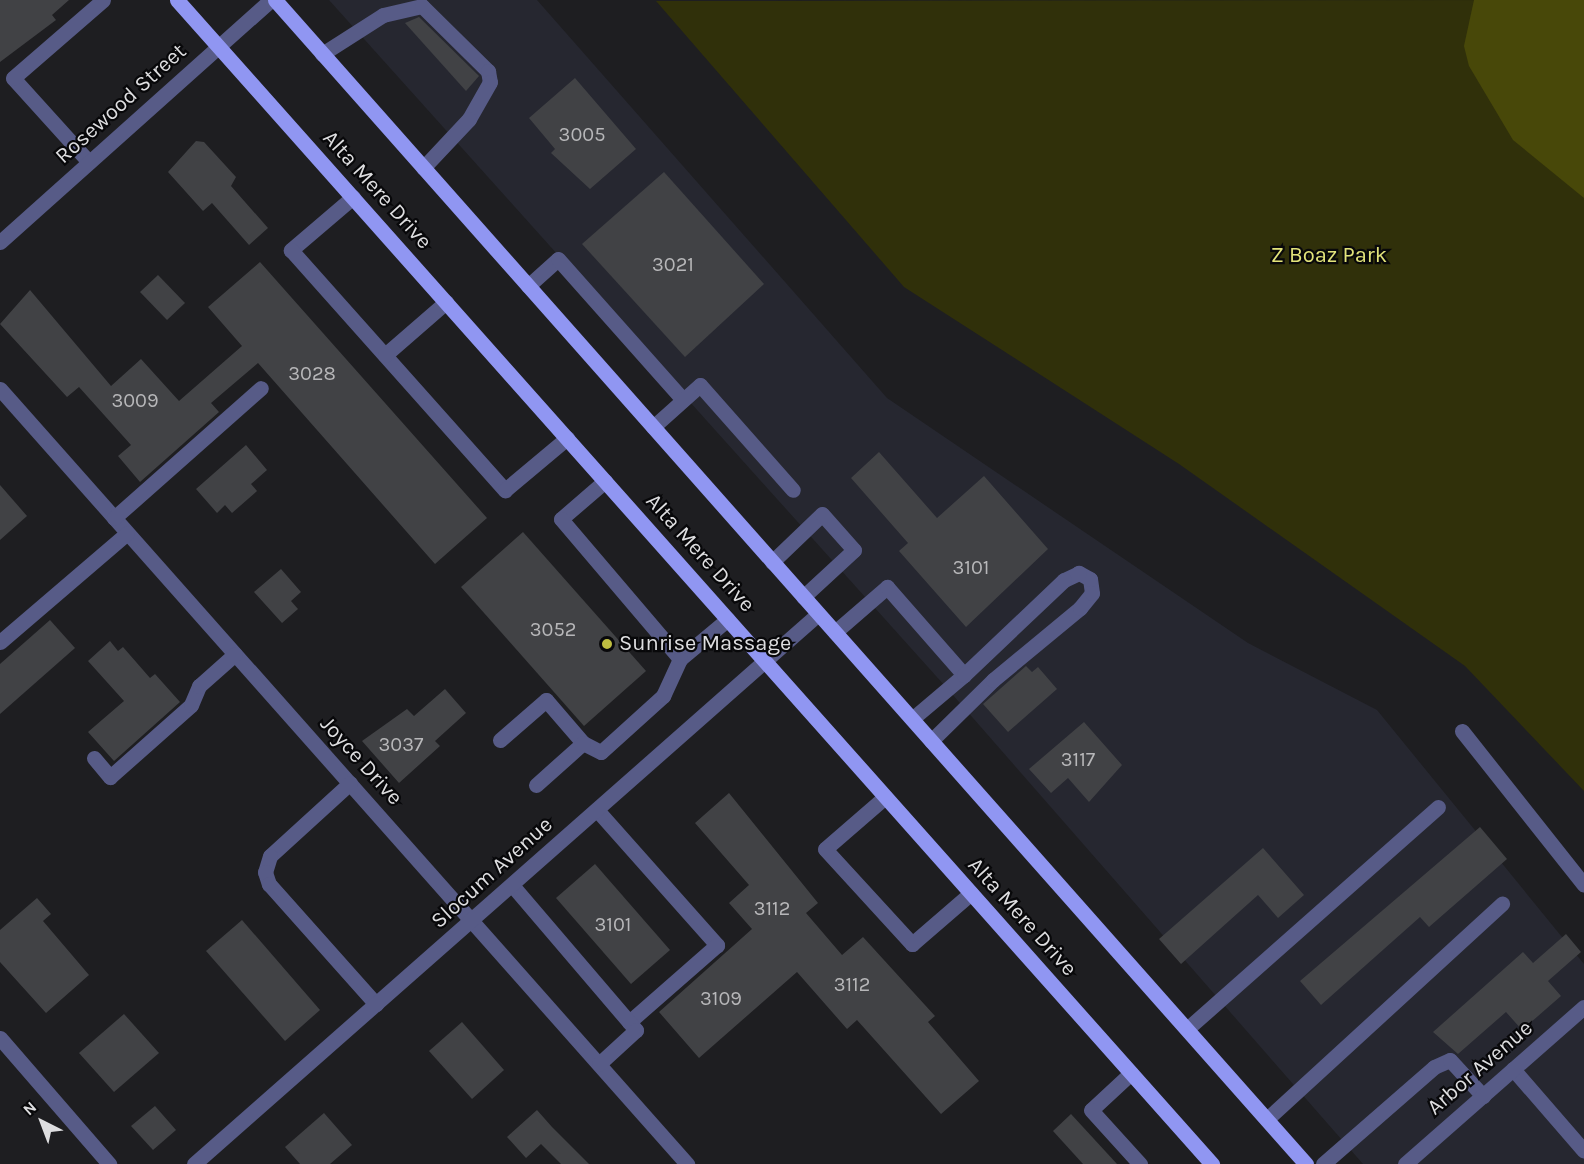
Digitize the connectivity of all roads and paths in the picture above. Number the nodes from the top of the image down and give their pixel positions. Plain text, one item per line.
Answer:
1 (177, 0) edge
2 (273, 0) edge
3 (96, 2) edge
4 (219, 46) junction
5 (322, 54) junction
6 (89, 162) junction
7 (423, 168) junction
8 (353, 197) junction
9 (1, 238) edge
10 (528, 286) junction
11 (446, 302) junction
12 (385, 355) junction
13 (261, 388) dead end
14 (0, 389) edge
15 (683, 400) junction
16 (653, 427) junction
17 (567, 438) junction
18 (605, 481) junction
19 (793, 490) dead end
20 (114, 518) junction
21 (127, 533) junction
22 (772, 562) junction
23 (803, 597) junction
24 (818, 614) junction
25 (728, 619) junction
26 (835, 632) junction
27 (0, 642) edge
28 (236, 654) junction
29 (680, 659) junction
30 (765, 661) junction
31 (964, 675) junction
32 (912, 719) junction
33 (1462, 731) dead end
34 (500, 740) dead end
35 (931, 741) junction
36 (583, 743) junction
37 (94, 758) dead end
38 (350, 783) junction
39 (536, 786) dead end
40 (885, 797) junction
41 (1438, 807) dead end
42 (597, 810) junction
43 (512, 885) junction
44 (1584, 885) edge
45 (971, 893) junction
46 (1502, 904) dead end
47 (472, 921) junction
48 (376, 1004) junction
49 (1584, 1007) edge
50 (629, 1022) junction
51 (1187, 1029) junction
52 (0, 1038) edge
53 (599, 1064) junction
54 (1514, 1069) junction
55 (1131, 1073) junction
56 (1483, 1096) junction
57 (1267, 1119) junction
58 (1584, 1151) edge
59 (109, 1164) edge
60 (194, 1164) edge
61 (687, 1164) edge
62 (1140, 1164) edge
63 (1212, 1164) edge
64 (1306, 1164) edge
65 (1323, 1164) edge
66 (1405, 1164) edge

1 - 4 main road, Alta Mere Drive
2 - 4 street, Rosewood Street
2 - 5 main road
3 - 6 street
4 - 6 street, Rosewood Street
4 - 8 main road, Alta Mere Drive
5 - 7 main road
5 - 7 street
6 - 9 street, Rosewood Street
7 - 10 main road
8 - 11 main road, Alta Mere Drive
8 - 12 street
10 - 15 street
10 - 16 main road
11 - 12 street
11 - 17 main road, Alta Mere Drive
12 - 17 street
13 - 20 street
14 - 20 street, Joyce Drive
15 - 16 street
15 - 19 street
16 - 22 main road
17 - 18 main road, Alta Mere Drive
18 - 25 main road, Alta Mere Drive
18 - 29 street
20 - 21 street, Joyce Drive
21 - 27 street
21 - 28 street, Joyce Drive
22 - 23 main road
22 - 23 street
23 - 24 main road
24 - 26 main road
24 - 30 street, Slocum Avenue
25 - 29 street
25 - 30 main road, Alta Mere Drive
26 - 31 street
26 - 32 main road
28 - 37 street
28 - 38 street, Joyce Drive
29 - 36 street
30 - 40 main road, Alta Mere Drive
30 - 42 street, Slocum Avenue
31 - 32 street
31 - 35 street
32 - 35 main road
33 - 44 street
34 - 36 street
35 - 51 main road
36 - 39 street
38 - 47 street, Joyce Drive
38 - 48 street
40 - 45 main road, Alta Mere Drive
40 - 45 street
41 - 51 street
42 - 43 street, Slocum Avenue
42 - 50 street
43 - 47 street, Slocum Avenue
43 - 50 street
45 - 55 main road, Alta Mere Drive
46 - 57 street
47 - 48 street, Slocum Avenue
47 - 53 street, Joyce Drive
48 - 60 street, Slocum Avenue
49 - 54 street, Arbor Avenue
50 - 53 street
51 - 57 main road
52 - 59 street
53 - 61 street, Joyce Drive
54 - 56 street, Arbor Avenue
54 - 58 street
55 - 62 street
55 - 63 main road, Alta Mere Drive
56 - 65 street
56 - 66 street, Arbor Avenue
57 - 64 main road

